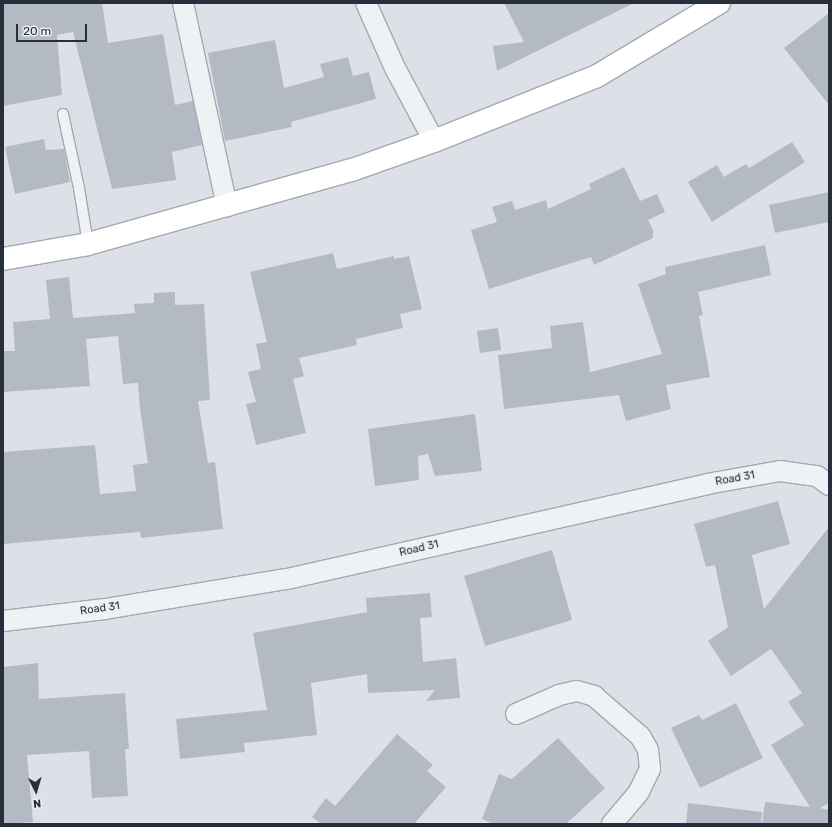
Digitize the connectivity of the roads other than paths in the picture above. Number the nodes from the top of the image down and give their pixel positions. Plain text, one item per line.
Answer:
1 (184, 3) edge
2 (366, 3) edge
3 (719, 3) edge
4 (63, 114) dead end
5 (434, 141) junction
6 (227, 206) junction
7 (88, 244) junction
8 (3, 259) edge
9 (829, 485) edge
10 (3, 621) edge
11 (516, 714) dead end
12 (612, 824) edge

1 - 6 street
2 - 5 street
3 - 5 street
4 - 7 lane
5 - 6 street
6 - 7 street
7 - 8 street
9 - 10 street, Road 31
11 - 12 street

